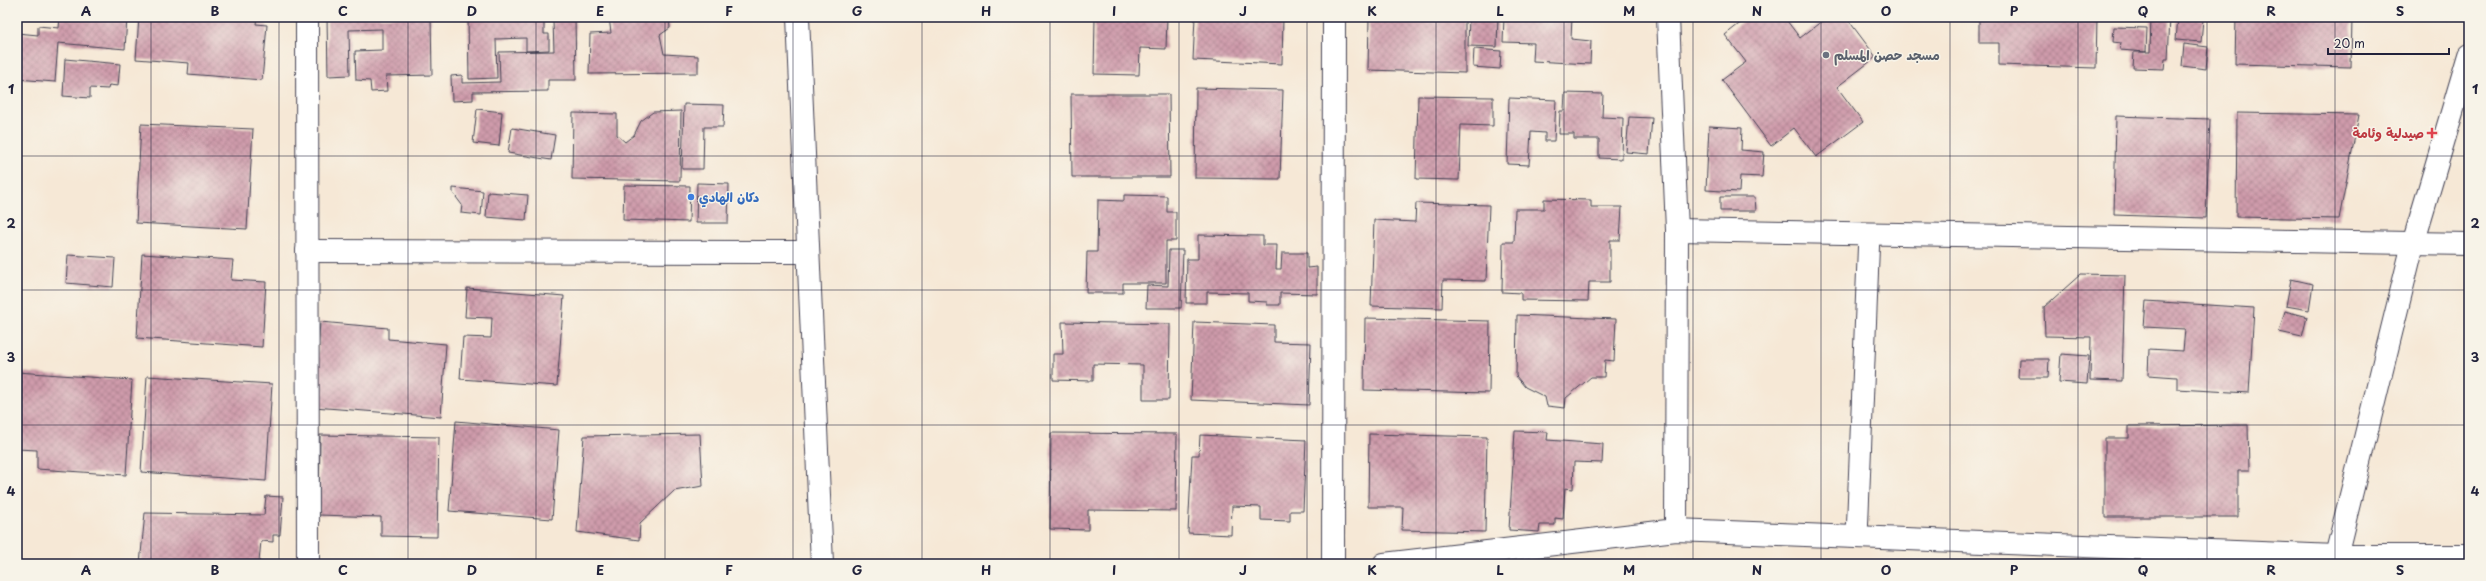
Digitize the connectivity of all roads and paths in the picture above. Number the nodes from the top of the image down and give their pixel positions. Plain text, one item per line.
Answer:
1 (307, 17) edge
2 (798, 17) edge
3 (1334, 17) edge
4 (1668, 17) edge
5 (2469, 55) edge
6 (1677, 230) junction
7 (1869, 234) junction
8 (2413, 244) junction
9 (2469, 244) edge
10 (307, 251) junction
11 (808, 252) junction
12 (1676, 530) junction
13 (1857, 536) junction
14 (2469, 556) edge
15 (2335, 560) edge
16 (308, 564) edge
17 (822, 564) edge
18 (1333, 564) edge
19 (1384, 564) edge

1 - 10 street
2 - 11 street
3 - 18 street
4 - 6 street
5 - 8 street
6 - 7 street
6 - 12 street
7 - 8 street
7 - 13 lane
8 - 9 street
8 - 15 street
10 - 11 street
10 - 16 street
11 - 17 street
12 - 13 street
12 - 19 street
13 - 15 street
14 - 15 street

